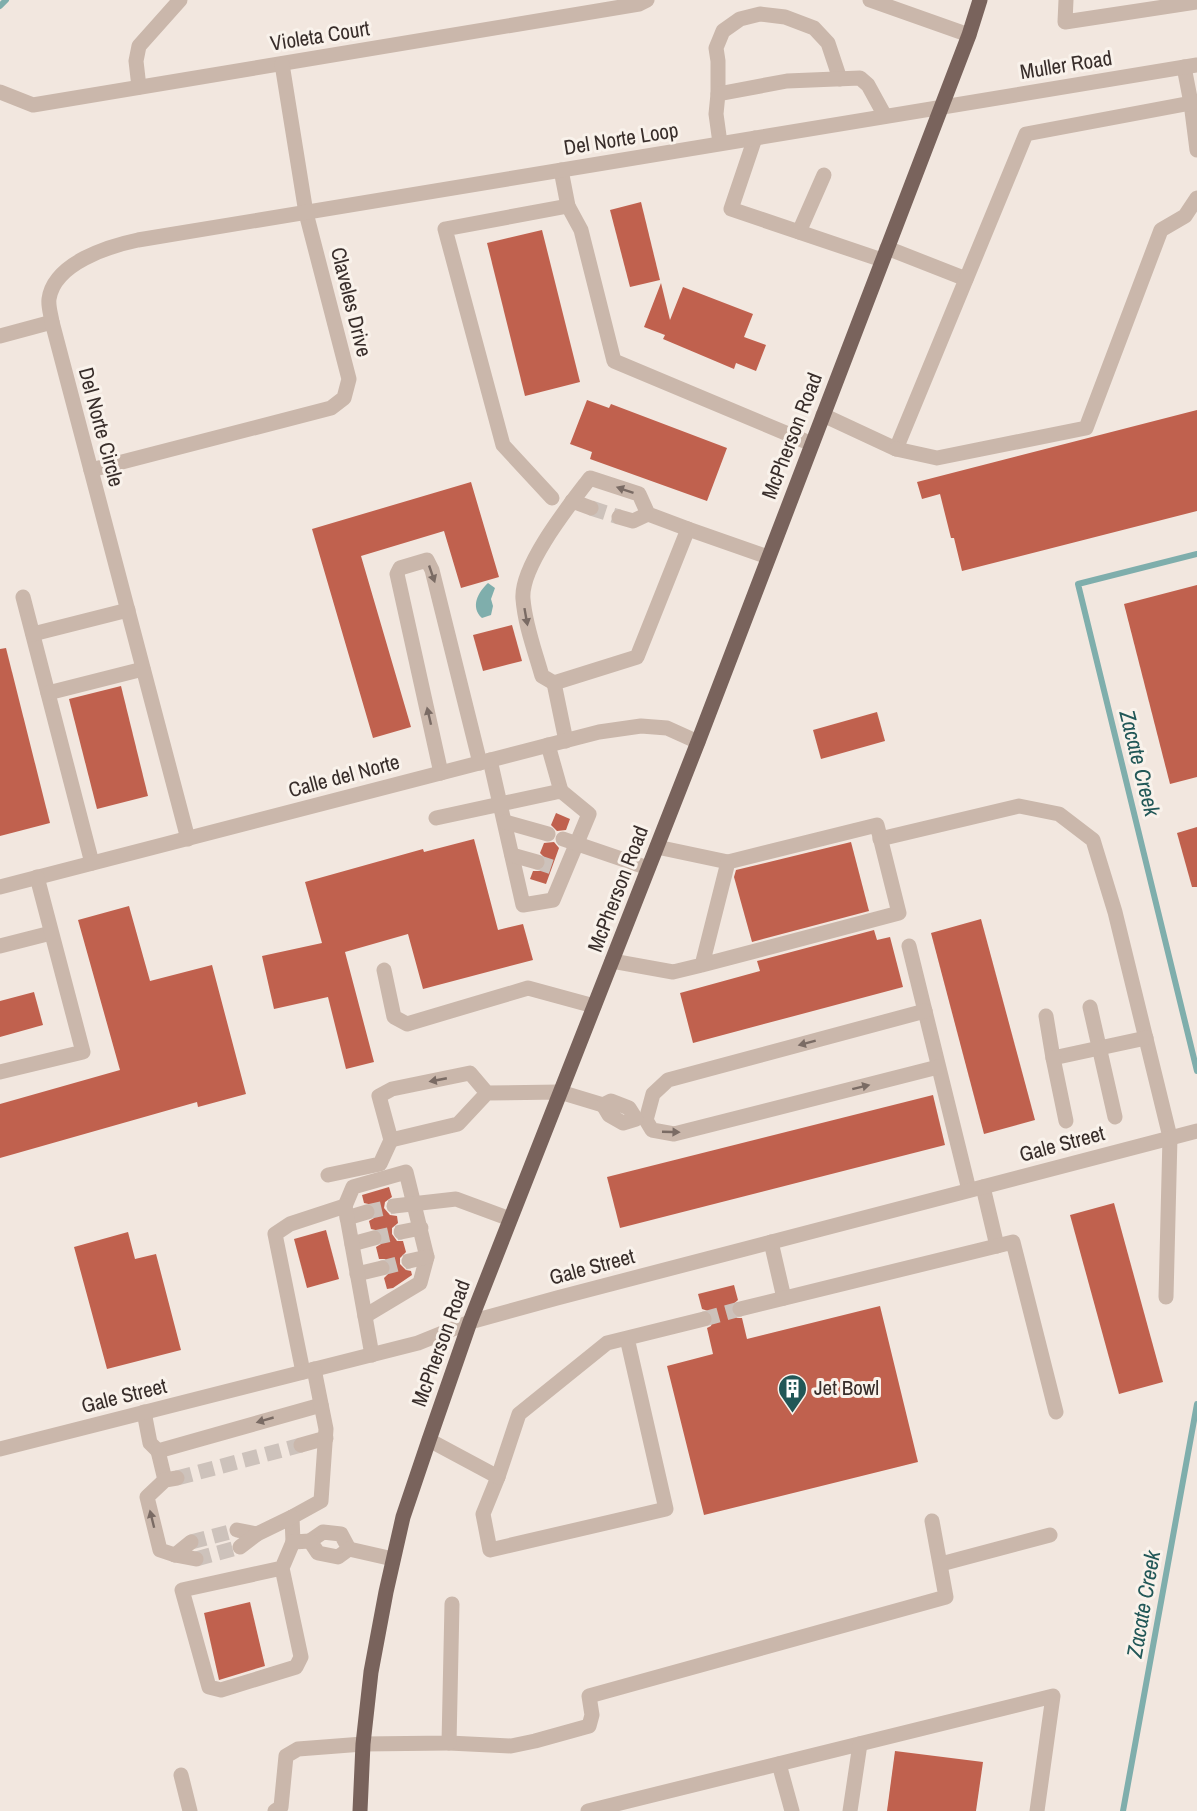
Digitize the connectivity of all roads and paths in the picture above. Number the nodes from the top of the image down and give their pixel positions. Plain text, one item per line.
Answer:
1 (180, 0) edge
2 (646, 0) edge
3 (870, 0) edge
4 (980, 0) edge
5 (1066, 0) edge
6 (1197, 2) edge
7 (969, 35) junction
8 (282, 64) junction
9 (1191, 66) edge
10 (840, 79) junction
11 (139, 87) junction
12 (0, 93) edge
13 (717, 94) junction
14 (1191, 104) junction
15 (942, 106) junction
16 (885, 116) junction
17 (754, 138) junction
18 (720, 144) junction
19 (1197, 150) edge
20 (561, 170) junction
21 (824, 175) dead end
22 (1197, 198) edge
23 (568, 206) junction
24 (306, 213) junction
25 (799, 232) junction
26 (885, 254) junction
27 (966, 279) junction
28 (52, 322) junction
29 (0, 336) edge
30 (823, 415) junction
31 (812, 444) junction
32 (896, 449) junction
33 (91, 470) junction
34 (552, 498) dead end
35 (572, 501) junction
36 (591, 508) tunnel mouth
37 (648, 514) junction
38 (620, 517) tunnel mouth
39 (688, 529) junction
40 (768, 557) junction
41 (23, 597) dead end
42 (128, 610) junction
43 (33, 634) junction
44 (143, 669) junction
45 (554, 683) junction
46 (48, 693) junction
47 (566, 741) junction
48 (698, 742) junction
49 (548, 745) junction
50 (485, 761) junction
51 (441, 773) junction
52 (561, 791) junction
53 (501, 805) junction
54 (436, 818) dead end
55 (505, 822) junction
56 (548, 834) dead end
57 (188, 839) junction
58 (880, 839) junction
59 (570, 841) junction
60 (657, 847) junction
61 (512, 855) junction
62 (537, 862) tunnel mouth
63 (728, 862) junction
64 (92, 863) junction
65 (648, 868) junction
66 (38, 877) junction
67 (0, 887) edge
68 (51, 933) junction
69 (0, 946) edge
70 (909, 946) dead end
71 (612, 961) junction
72 (702, 965) junction
73 (384, 970) dead end
74 (594, 1006) junction
75 (1090, 1007) dead end
76 (925, 1011) junction
77 (1046, 1016) dead end
78 (1146, 1038) junction
79 (1100, 1047) junction
80 (1053, 1058) junction
81 (938, 1067) junction
82 (0, 1072) edge
83 (561, 1092) junction
84 (487, 1093) junction
85 (1115, 1117) dead end
86 (641, 1119) junction
87 (1066, 1121) dead end
88 (1183, 1134) edge
89 (391, 1140) junction
90 (328, 1175) dead end
91 (976, 1189) junction
92 (414, 1202) junction
93 (394, 1206) tunnel mouth
94 (346, 1212) junction
95 (367, 1212) tunnel mouth
96 (510, 1219) junction
97 (421, 1228) junction
98 (401, 1232) tunnel mouth
99 (374, 1238) tunnel mouth
100 (771, 1242) junction
101 (352, 1244) junction
102 (997, 1246) junction
103 (427, 1257) junction
104 (409, 1261) tunnel mouth
105 (382, 1268) tunnel mouth
106 (357, 1274) junction
107 (1166, 1297) dead end
108 (784, 1298) junction
109 (740, 1309) tunnel mouth
110 (365, 1316) junction
111 (704, 1319) tunnel mouth
112 (470, 1322) junction
113 (627, 1338) junction
114 (372, 1355) junction
115 (309, 1371) junction
116 (321, 1405) junction
117 (144, 1412) junction
118 (1056, 1412) dead end
119 (326, 1438) junction
120 (429, 1440) junction
121 (301, 1445) tunnel mouth
122 (0, 1449) edge
123 (158, 1451) junction
124 (498, 1477) junction
125 (292, 1517) junction
126 (932, 1521) dead end
127 (237, 1530) tunnel mouth
128 (257, 1534) junction
129 (1050, 1535) dead end
130 (310, 1541) junction
131 (191, 1542) tunnel mouth
132 (293, 1542) junction
133 (240, 1547) tunnel mouth
134 (349, 1549) junction
135 (175, 1555) junction
136 (196, 1558) tunnel mouth
137 (393, 1559) junction
138 (941, 1563) junction
139 (282, 1568) junction
140 (452, 1604) dead end
141 (449, 1743) junction
142 (363, 1744) junction
143 (860, 1744) junction
144 (779, 1764) junction
145 (181, 1775) dead end
146 (190, 1811) edge
147 (275, 1811) edge
148 (360, 1811) edge
149 (588, 1811) edge
150 (792, 1811) edge
151 (850, 1811) edge
152 (1037, 1811) edge

1 - 11 street
2 - 8 street, Violeta Court
3 - 7 street
4 - 7 main road, McPherson Road
5 - 6 street
7 - 15 main road, McPherson Road
8 - 11 street, Violeta Court
8 - 24 street, Claveles Drive
9 - 14 street
9 - 15 street, Muller Road
10 - 13 street
10 - 13 street
10 - 16 street
11 - 12 street, Violeta Court
13 - 18 street
14 - 19 street
14 - 27 street
15 - 16 street, Del Norte Loop
15 - 26 main road, McPherson Road
16 - 17 street, Del Norte Loop
17 - 18 street, Del Norte Loop
17 - 25 street
18 - 20 street, Del Norte Loop
20 - 23 street
20 - 24 street, Del Norte Loop
21 - 25 street
22 - 32 street
23 - 31 street
23 - 34 street
24 - 28 street, Del Norte Circle
24 - 33 street, Claveles Drive
25 - 26 street
26 - 27 street
26 - 30 main road, McPherson Road
27 - 32 street
28 - 29 street
28 - 33 street, Del Norte Circle
30 - 31 main road, McPherson Road
30 - 32 street
31 - 40 main road, McPherson Road
33 - 42 street, Del Norte Circle
35 - 36 street
37 -> 35 street
35 -> 45 street
37 - 38 street
37 - 39 street
39 - 40 street
39 - 45 street
40 - 48 main road, McPherson Road
41 - 43 street
42 - 43 street
42 - 44 street, Del Norte Circle
43 - 46 street
44 - 46 street
44 - 57 street, Del Norte Circle
45 - 47 street
46 - 64 street
47 - 48 street, Calle del Norte
47 - 49 street, Calle del Norte
48 - 60 main road, McPherson Road
49 - 50 street, Calle del Norte
49 - 52 street
50 - 51 street, Calle del Norte
51 -> 50 street
50 - 53 street
51 - 57 street, Calle del Norte
52 - 53 street
52 - 59 street
53 - 54 street
53 - 55 street
55 - 56 street
55 - 61 street
57 - 64 street, Calle del Norte
58 - 63 street
58 - 72 street
58 - 78 street
59 - 61 street
59 - 65 street
60 - 63 street
60 - 65 main road, McPherson Road
61 - 62 street
63 - 72 street
64 - 66 street, Calle del Norte
65 - 71 main road, McPherson Road
66 - 67 street, Calle del Norte
66 - 68 street
68 - 69 street
68 - 82 street
70 - 76 street
71 - 72 street
71 - 74 main road, McPherson Road
73 - 74 street
74 - 83 main road, McPherson Road
75 - 79 street
76 - 81 street
76 -> 86 street
77 - 80 street
78 - 79 street
78 - 88 street
79 - 80 street
79 - 85 street
80 - 87 street
86 -> 81 street
81 - 91 street
83 - 84 street
83 - 86 street
83 - 96 main road, McPherson Road
84 - 89 street
84 -> 89 street
88 - 91 street, Gale Street
88 - 107 street
89 - 90 street
91 - 100 street, Gale Street
91 - 102 street
92 - 93 street
92 - 94 street
92 - 96 street
92 - 97 street
94 - 95 street
94 - 101 street
94 - 115 street
96 - 112 main road, McPherson Road
97 - 98 street
97 - 103 street
99 - 101 street
100 - 108 street
100 - 112 street, Gale Street
101 - 106 street
102 - 108 street
102 - 118 street
103 - 104 street
103 - 110 street
105 - 106 street
106 - 110 street
108 - 109 street
110 - 114 street
111 - 113 street
112 - 114 street, Gale Street
112 - 120 main road, McPherson Road
113 - 124 street
113 - 124 street
114 - 115 street, Gale Street
115 - 116 street
115 - 117 street, Gale Street
116 - 119 street
116 -> 123 street
117 - 122 street, Gale Street
117 - 123 street
119 - 121 street
119 - 125 street
120 - 124 street
120 - 137 main road, McPherson Road
135 -> 123 street
125 - 128 street
125 - 132 street
126 - 138 street
127 - 128 street
128 - 133 street
129 - 138 street
130 - 132 street
130 - 134 street
130 - 134 street
131 - 135 street
132 - 139 street
134 - 137 street
135 - 136 street
137 - 142 main road, McPherson Road
138 - 141 street
139 - 139 street
140 - 141 street
141 - 142 street
142 - 147 street
142 - 148 main road, McPherson Road
143 - 144 street
143 - 151 street
143 - 152 street
144 - 149 street
144 - 150 street
145 - 146 street

